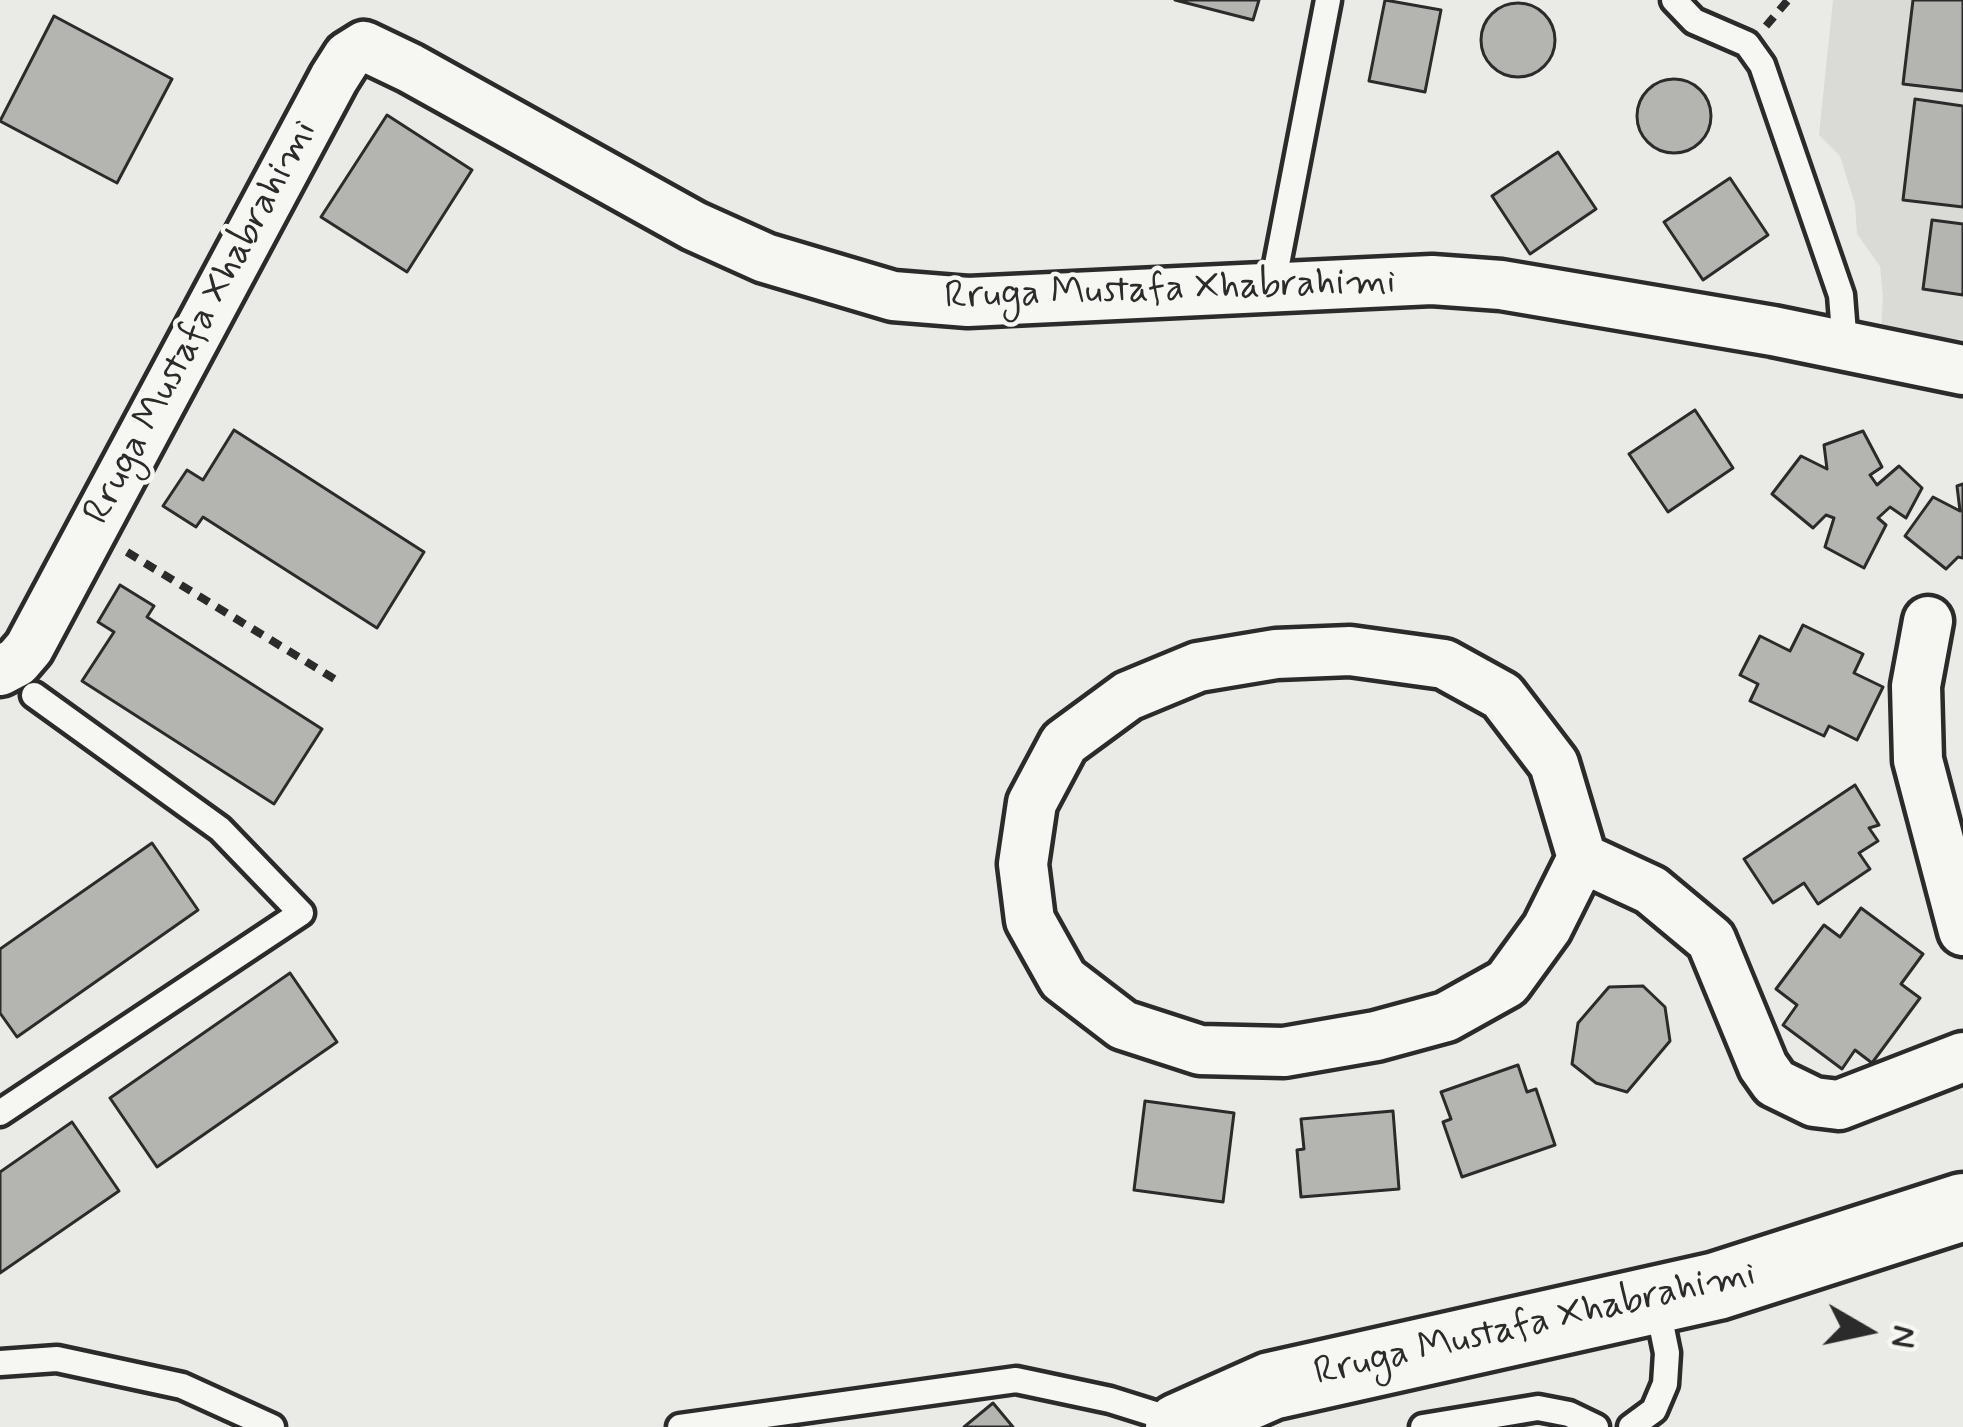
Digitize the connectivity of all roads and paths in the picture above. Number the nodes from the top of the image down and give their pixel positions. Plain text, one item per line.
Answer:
1 (1328, 0) edge
2 (1675, 0) edge
3 (1273, 286) junction
4 (1845, 346) junction
5 (1963, 370) edge
6 (118, 546) dead end
7 (1928, 621) dead end
8 (12, 679) edge
9 (341, 683) dead end
10 (1582, 858) junction
11 (1963, 932) edge
12 (1963, 1058) edge
13 (0, 1113) edge
14 (1963, 1208) edge
15 (1656, 1301) junction
16 (0, 1363) edge
17 (272, 1427) edge
18 (680, 1427) edge
19 (1179, 1427) edge
20 (1423, 1427) edge
21 (1595, 1427) edge
22 (1631, 1427) edge

1 - 3 lane
2 - 4 lane
3 - 4 street, Rruga Mustafa Xhabrahimi
3 - 8 street, Rruga Mustafa Xhabrahimi
4 - 5 street, Rruga Mustafa Xhabrahimi
6 - 9 path
7 - 11 street
8 - 13 lane
10 - 10 street
10 - 12 street
14 - 15 street, Rruga Mustafa Xhabrahimi
15 - 19 street, Rruga Mustafa Xhabrahimi
15 - 22 lane
16 - 17 lane
18 - 19 lane
20 - 21 lane

